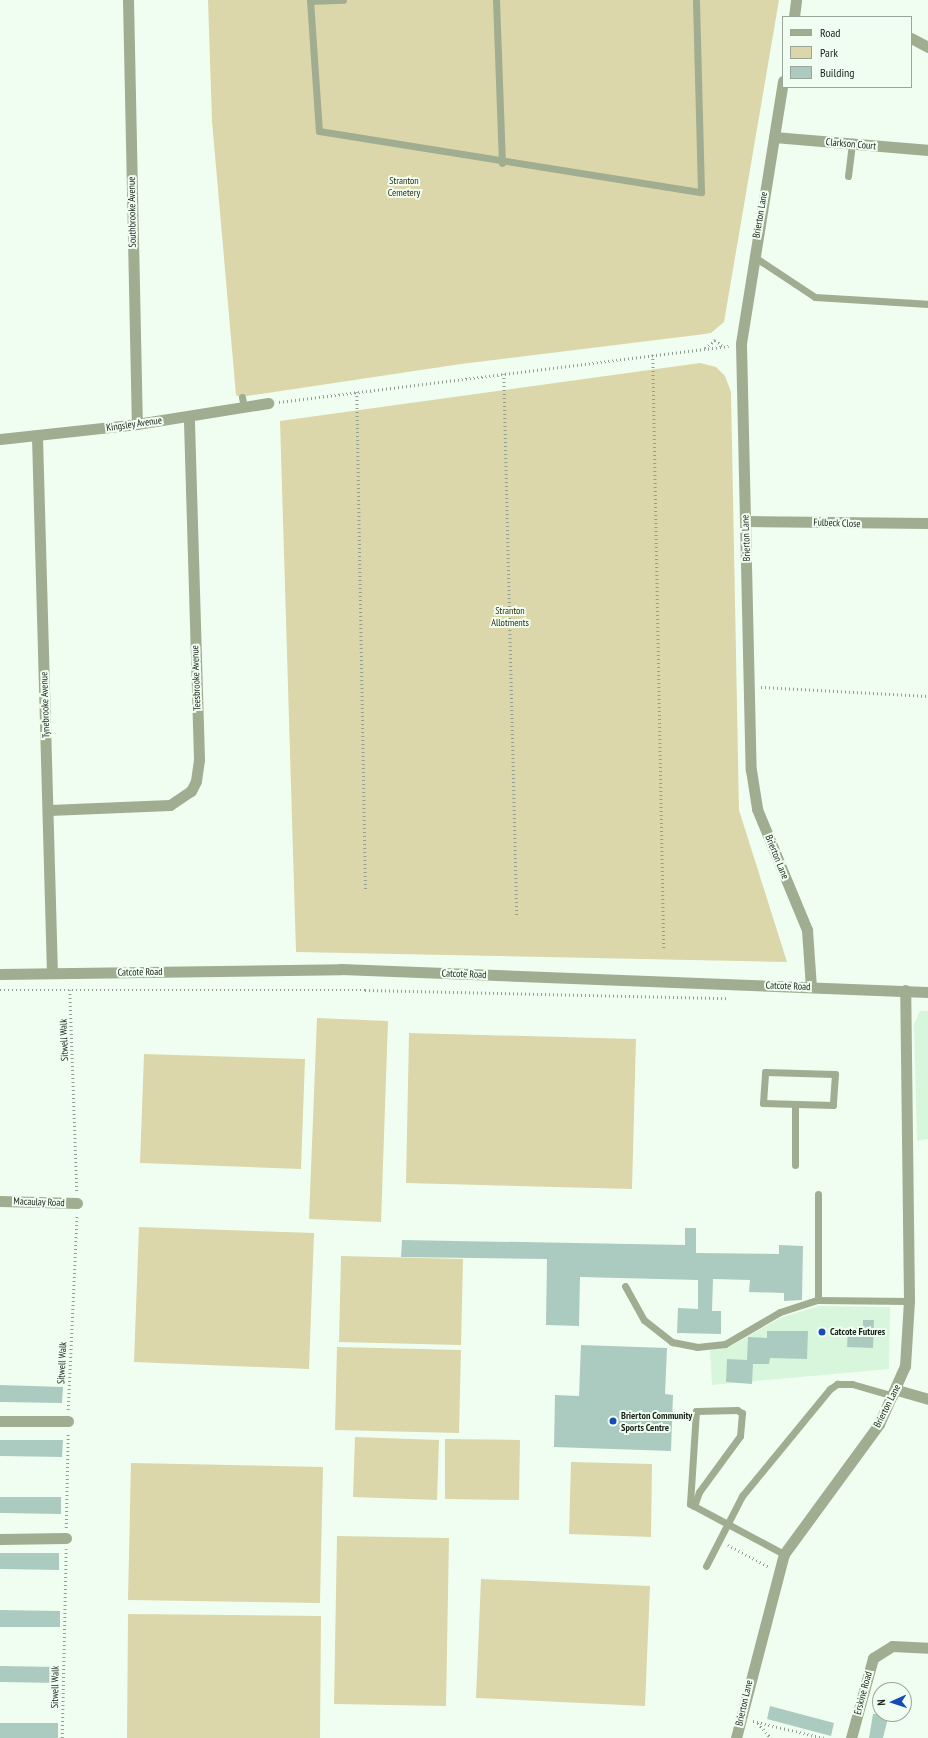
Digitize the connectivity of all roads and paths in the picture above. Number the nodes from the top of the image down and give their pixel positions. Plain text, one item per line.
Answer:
1 (128, 0) edge
2 (343, 0) edge
3 (496, 0) edge
4 (696, 0) edge
5 (796, 0) edge
6 (310, 1) edge
7 (794, 16) edge
8 (912, 39) edge
9 (928, 47) edge
10 (782, 87) edge
11 (774, 137) junction
12 (852, 144) junction
13 (928, 150) edge
14 (502, 163) junction
15 (848, 176) dead end
16 (753, 256) junction
17 (928, 304) edge
18 (741, 344) junction
19 (723, 346) junction
20 (704, 349) junction
21 (653, 355) junction
22 (504, 374) junction
23 (357, 392) junction
24 (272, 403) joint
25 (189, 416) junction
26 (136, 424) junction
27 (37, 437) junction
28 (0, 439) edge
29 (746, 521) junction
30 (928, 523) edge
31 (750, 686) junction
32 (928, 696) edge
33 (49, 810) junction
34 (366, 889) dead end
35 (518, 916) dead end
36 (664, 949) dead end
37 (0, 974) edge
38 (52, 974) junction
39 (811, 987) junction
40 (0, 990) edge
41 (70, 990) junction
42 (905, 990) junction
43 (928, 992) edge
44 (731, 998) dead end
45 (795, 1104) junction
46 (795, 1165) dead end
47 (818, 1194) dead end
48 (0, 1201) edge
49 (77, 1203) junction
50 (625, 1286) dead end
51 (818, 1300) junction
52 (909, 1301) junction
53 (895, 1393) junction
54 (928, 1399) edge
55 (0, 1421) edge
56 (68, 1421) junction
57 (694, 1506) junction
58 (728, 1524) junction
59 (0, 1538) edge
60 (66, 1538) junction
61 (720, 1539) junction
62 (784, 1554) junction
63 (706, 1566) dead end
64 (777, 1570) junction
65 (928, 1648) edge
66 (740, 1718) junction
67 (758, 1722) junction
68 (62, 1738) edge
69 (736, 1738) edge
70 (771, 1738) edge
71 (824, 1738) edge
72 (851, 1738) edge

1 - 26 street, Southbrooke Avenue
2 - 6 lane
3 - 14 lane
4 - 14 lane
5 - 7 street
6 - 14 lane
8 - 9 street
10 - 11 street, Brierton Lane
11 - 12 street, Clarkson Court
11 - 16 street, Brierton Lane
12 - 13 street, Clarkson Court
12 - 15 lane
16 - 17 lane
16 - 18 street, Brierton Lane
18 - 19 path
18 - 29 street, Brierton Lane
19 - 20 path
19 - 20 path
20 - 21 path
21 - 22 path
21 - 36 path
22 - 23 path
22 - 35 path
23 - 24 path
23 - 34 path
24 - 25 street, Kingsley Avenue
25 - 26 street, Kingsley Avenue
25 - 33 street, Teesbrooke Avenue
26 - 27 street, Kingsley Avenue
27 - 28 street, Kingsley Avenue
27 - 33 street, Tynebrooke Avenue
29 - 30 street, Fulbeck Close
29 - 31 street, Brierton Lane
31 - 32 path
31 - 39 street, Brierton Lane
33 - 38 street, Tynebrooke Avenue
37 - 38 street, Catcote Road
38 - 39 street, Catcote Road
39 - 42 street, Catcote Road
40 - 41 path
41 - 44 path
41 - 49 path, Sitwell Walk
42 - 43 street, Catcote Road
42 - 52 street, Brierton Lane
45 - 45 lane
45 - 46 lane
47 - 51 lane
48 - 49 street, Macaulay Road
49 - 56 path, Sitwell Walk
50 - 51 lane
51 - 52 lane
52 - 53 street, Brierton Lane
53 - 54 street
53 - 58 lane
53 - 62 street, Brierton Lane
55 - 56 street
56 - 60 path, Sitwell Walk
57 - 57 lane
57 - 58 lane
58 - 61 lane
58 - 62 lane
59 - 60 street
60 - 68 path, Sitwell Walk
61 - 63 lane
61 - 64 path
62 - 64 street, Brierton Lane
64 - 66 street, Brierton Lane
65 - 72 street, Erskine Road
66 - 67 path
66 - 69 street, Brierton Lane
67 - 70 path
67 - 71 path

